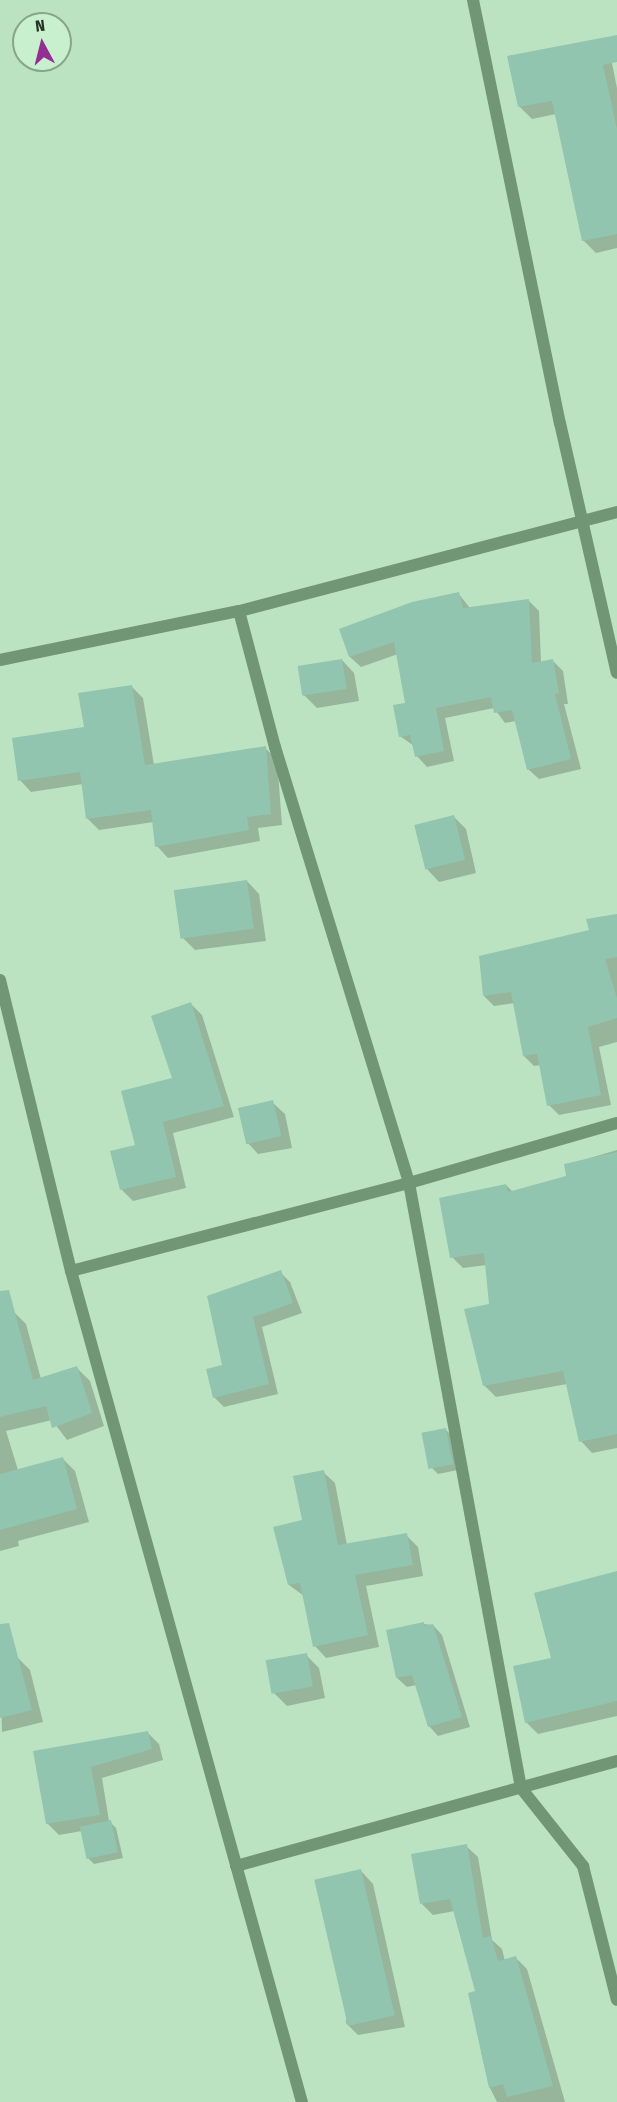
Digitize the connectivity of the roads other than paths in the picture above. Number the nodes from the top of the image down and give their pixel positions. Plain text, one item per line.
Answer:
1 (473, 0) edge
2 (617, 512) edge
3 (585, 521) junction
4 (239, 611) junction
5 (0, 660) edge
6 (617, 673) edge
7 (0, 980) edge
8 (617, 1123) edge
9 (409, 1183) junction
10 (71, 1271) junction
11 (617, 1761) edge
12 (521, 1788) junction
13 (236, 1866) junction
14 (617, 2000) edge
15 (302, 2102) edge

1 - 3 street
2 - 3 street
3 - 4 street
3 - 6 street
4 - 5 street
4 - 9 street
7 - 10 street
8 - 9 street
9 - 10 street
9 - 12 street
10 - 13 street
11 - 12 street
12 - 13 street
12 - 14 street
13 - 15 street

